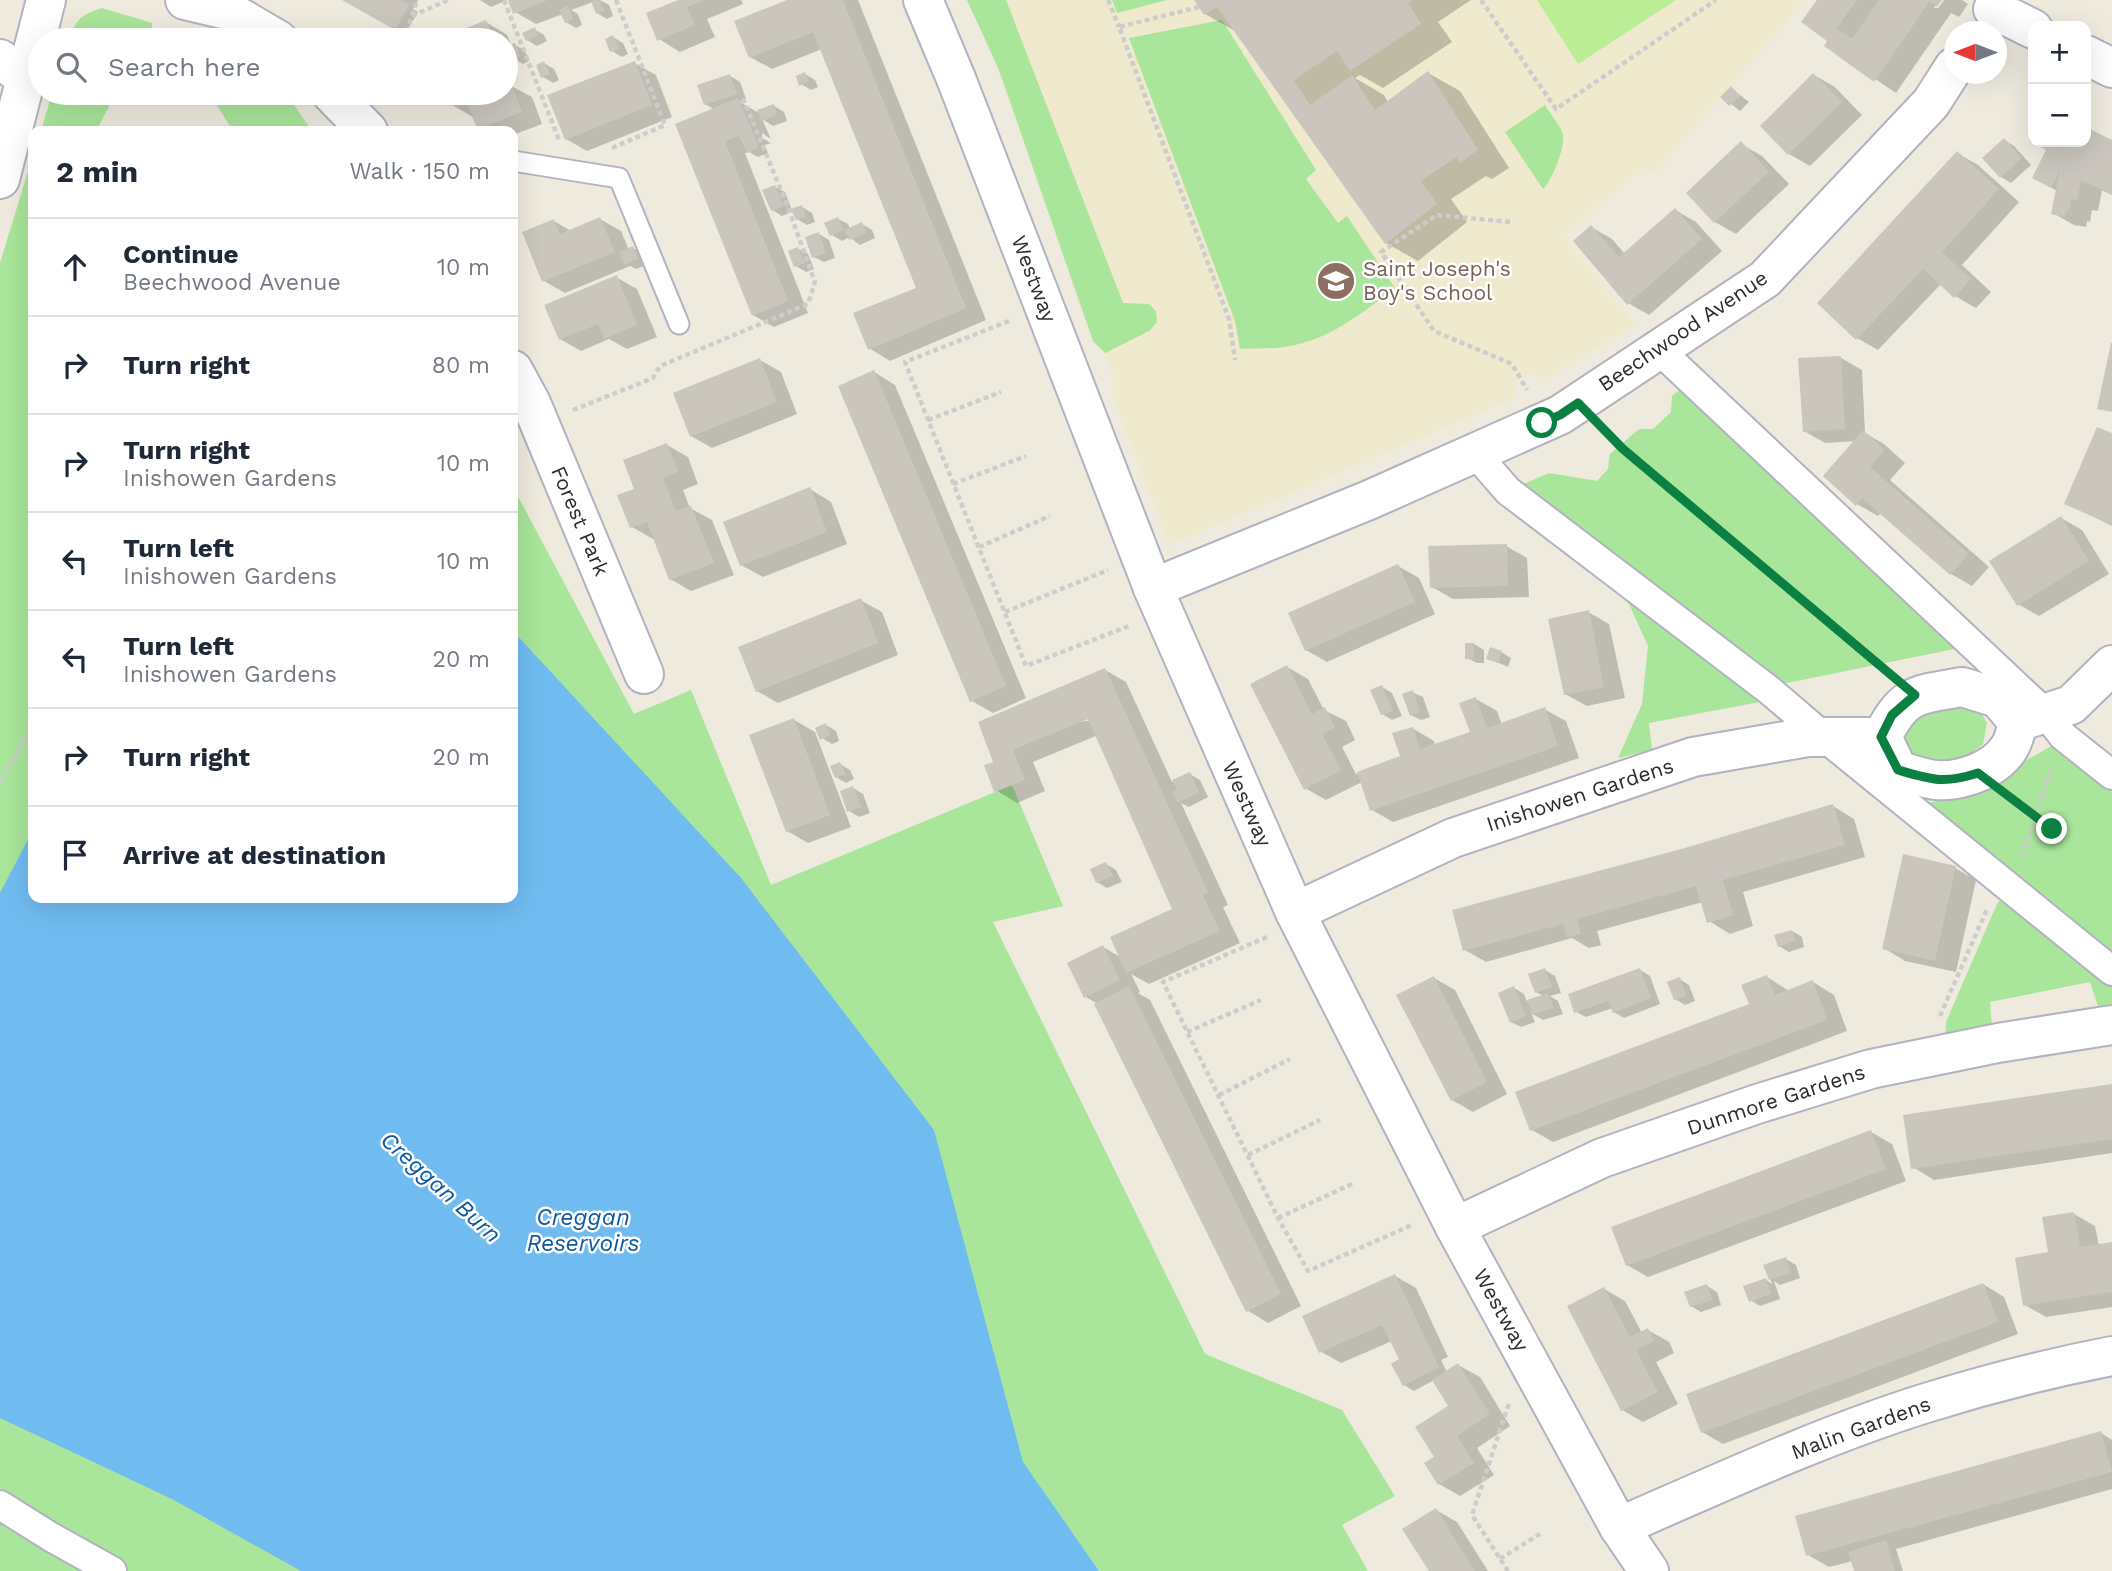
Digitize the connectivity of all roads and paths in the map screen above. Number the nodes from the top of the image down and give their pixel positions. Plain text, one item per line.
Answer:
1 (46, 0) edge
2 (185, 0) edge
3 (417, 0) edge
4 (449, 0) edge
5 (503, 0) edge
6 (616, 0) edge
7 (923, 0) edge
8 (1108, 0) edge
9 (1481, 0) edge
10 (1716, 0) edge
11 (1199, 7) dead end
12 (1990, 13) edge
13 (412, 16) junction
14 (1119, 27) junction
15 (2028, 27) edge
16 (33, 28) edge
17 (258, 28) edge
18 (408, 28) edge
19 (514, 28) edge
20 (28, 39) edge
21 (518, 40) edge
22 (2091, 58) edge
23 (2112, 68) edge
24 (14, 69) edge
25 (1944, 84) edge
26 (742, 96) dead end
27 (343, 105) edge
28 (363, 126) edge
29 (518, 162) edge
30 (566, 168) junction
31 (0, 179) edge
32 (1510, 222) dead end
33 (1014, 318) dead end
34 (679, 324) dead end
35 (1658, 349) junction
36 (1236, 360) dead end
37 (518, 380) edge
38 (1001, 392) dead end
39 (1578, 403) junction
40 (928, 420) junction
41 (539, 423) junction
42 (1542, 423) junction
43 (1475, 453) junction
44 (1026, 456) dead end
45 (953, 484) junction
46 (1050, 516) dead end
47 (979, 547) junction
48 (1112, 581) dead end
49 (1153, 588) junction
50 (1005, 611) junction
51 (1125, 615) dead end
52 (1129, 626) junction
53 (1135, 638) dead end
54 (2112, 665) edge
55 (644, 674) dead end
56 (1915, 695) junction
57 (2032, 718) junction
58 (28, 733) edge
59 (1824, 737) junction
60 (1881, 737) junction
61 (1978, 773) junction
62 (2112, 775) edge
63 (0, 784) edge
64 (2052, 829) dead end
65 (1284, 924) junction
66 (2112, 971) edge
67 (1261, 1000) dead end
68 (2112, 1025) edge
69 (1187, 1032) junction
70 (1290, 1059) dead end
71 (1219, 1096) junction
72 (1320, 1120) dead end
73 (1248, 1155) junction
74 (1352, 1184) dead end
75 (1411, 1214) dead end
76 (1278, 1218) junction
77 (1455, 1227) junction
78 (2112, 1356) edge
79 (1512, 1394) dead end
80 (0, 1505) edge
81 (1619, 1527) junction
82 (1543, 1532) dead end
83 (1500, 1559) junction
84 (112, 1571) edge
85 (1508, 1571) edge
86 (1649, 1571) edge

1 - 16 street
2 - 17 street
3 - 13 path
4 - 13 path
5 - 19 path
6 - 30 path
7 - 49 street, Westway
8 - 14 path
9 - 10 path
11 - 14 path
12 - 15 street
13 - 18 path
14 - 36 path
20 - 24 street
21 - 30 path
22 - 23 street
24 - 31 street
25 - 35 street, Beechwood Avenue
26 - 41 path
27 - 28 street
29 - 30 lane
30 - 34 lane
32 - 42 path
33 - 40 path
35 - 39 street, Beechwood Avenue
35 - 57 street
37 - 41 street, Forest Park
38 - 40 path
39 - 42 street, Beechwood Avenue
39 - 56 path
40 - 45 path
41 - 55 street, Forest Park
42 - 43 street, Beechwood Avenue
43 - 49 street, Beechwood Avenue
43 - 59 street
44 - 45 path
45 - 47 path
46 - 47 path
47 - 50 path
48 - 50 path
49 - 65 street, Westway
50 - 52 path
51 - 52 path
52 - 53 path
54 - 57 street
56 - 57 street
56 - 60 street
57 - 61 street
57 - 62 street
58 - 63 path
59 - 60 street, Inishowen Gardens
59 - 65 street, Inishowen Gardens
59 - 66 street
60 - 61 street
61 - 64 path
65 - 69 path
65 - 77 street, Westway
67 - 69 path
68 - 77 street, Dunmore Gardens
69 - 71 path
70 - 71 path
71 - 73 path
72 - 73 path
73 - 76 path
74 - 76 path
75 - 76 path
77 - 81 street, Westway
78 - 81 street, Malin Gardens
79 - 83 path
80 - 84 street
81 - 86 street, Westway
82 - 83 path
83 - 85 path

